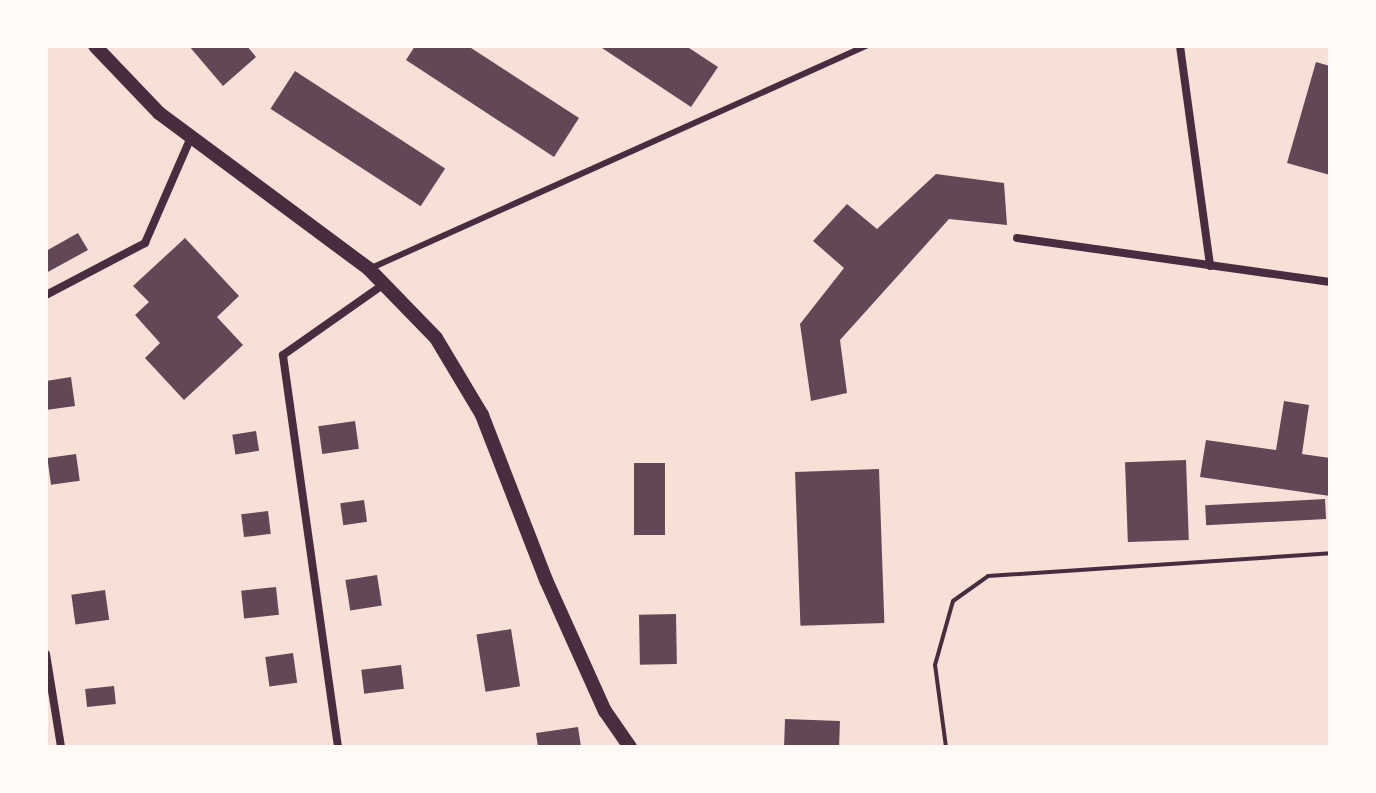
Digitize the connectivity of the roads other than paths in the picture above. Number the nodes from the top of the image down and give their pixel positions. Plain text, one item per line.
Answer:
1 (95, 46) edge
2 (866, 46) edge
3 (1180, 46) edge
4 (191, 137) junction
5 (1017, 238) dead end
6 (1210, 266) junction
7 (369, 269) junction
8 (1330, 282) edge
9 (384, 284) junction
10 (46, 295) edge
11 (46, 654) edge
12 (61, 747) edge
13 (338, 747) edge
14 (630, 747) edge

1 - 4 street
2 - 7 lane
3 - 6 street
4 - 7 street
4 - 10 street
5 - 6 street
6 - 8 street
7 - 9 street
9 - 13 street
9 - 14 street
11 - 12 street

